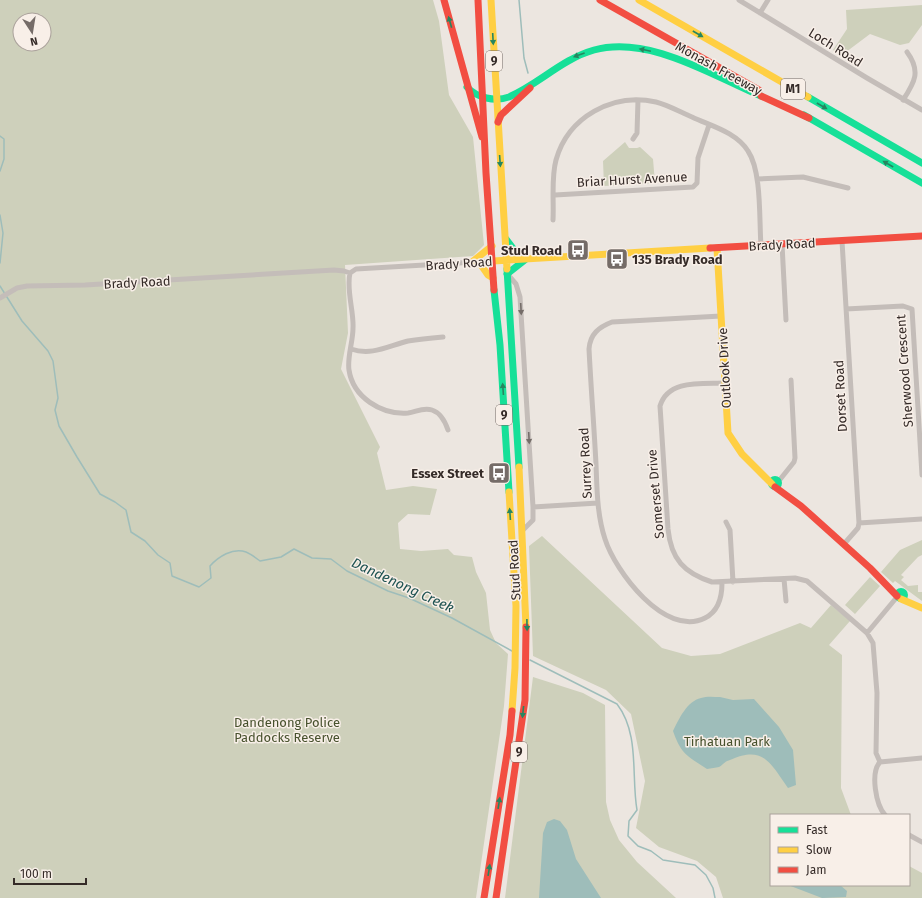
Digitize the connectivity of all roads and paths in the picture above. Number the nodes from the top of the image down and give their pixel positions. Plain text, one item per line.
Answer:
1 (444, 0) edge
2 (478, 0) edge
3 (491, 0) edge
4 (600, 0) edge
5 (639, 0) edge
6 (645, 0) edge
7 (740, 0) edge
8 (768, 0) edge
9 (760, 13) junction
10 (664, 14) junction
11 (907, 52) dead end
12 (535, 80) junction
13 (467, 87) junction
14 (483, 97) junction
15 (496, 98) junction
16 (638, 100) junction
17 (903, 100) junction
18 (922, 110) edge
19 (808, 118) junction
20 (498, 122) junction
21 (709, 125) junction
22 (633, 139) dead end
23 (485, 152) junction
24 (922, 163) edge
25 (757, 179) junction
26 (922, 183) edge
27 (848, 188) dead end
28 (555, 195) junction
29 (553, 220) dead end
30 (922, 236) edge
31 (505, 238) junction
32 (842, 241) junction
33 (782, 244) junction
34 (492, 246) junction
35 (761, 246) junction
36 (717, 248) junction
37 (523, 259) junction
38 (506, 260) junction
39 (492, 261) junction
40 (476, 262) junction
41 (350, 273) junction
42 (507, 274) junction
43 (494, 278) junction
44 (0, 298) edge
45 (846, 309) junction
46 (721, 316) junction
47 (786, 320) dead end
48 (443, 337) dead end
49 (351, 349) junction
50 (791, 380) dead end
51 (725, 383) junction
52 (448, 430) dead end
53 (922, 475) edge
54 (776, 483) junction
55 (598, 503) junction
56 (533, 507) junction
57 (922, 519) edge
58 (726, 522) dead end
59 (859, 523) junction
60 (522, 530) junction
61 (844, 544) junction
62 (784, 579) junction
63 (733, 582) junction
64 (722, 583) junction
65 (900, 596) junction
66 (786, 602) dead end
67 (922, 608) edge
68 (867, 633) junction
69 (922, 758) edge
70 (880, 762) junction
71 (884, 814) edge
72 (910, 836) edge
73 (922, 842) edge
74 (484, 898) edge
75 (496, 898) edge

13 -> 1 main road
2 - 14 main road, Stud Road / 9
3 -> 15 main road, Stud Road / 9
4 - 19 main road, Monash Freeway / M1
5 - 10 main road, Monash Freeway / M1
6 - 10 main road
7 - 9 street, Loch Road
8 - 9 street
9 - 17 street, Loch Road
10 -> 24 main road, Monash Freeway / M1
11 - 17 street
12 - 15 main road
19 -> 12 main road
12 - 20 main road
13 - 14 main road
13 - 23 main road
14 - 15 main road
14 - 23 main road, Stud Road / 9
15 - 20 main road, Stud Road / 9
16 - 21 street
16 - 22 street
16 - 28 street
17 - 18 street, Loch Road
26 -> 19 main road, Monash Freeway / M1
20 -> 31 main road, Stud Road / 9
21 - 25 street
21 - 28 street, Briar Hurst Avenue
23 - 34 main road, Stud Road / 9
25 - 27 street
25 - 35 street
28 - 29 street
30 - 32 main road, Brady Road
31 - 37 main road
31 - 38 main road, Stud Road / 9
32 - 33 main road, Brady Road
32 - 45 street, Dorset Road
33 - 35 main road, Brady Road
33 - 47 street
34 - 39 main road, Stud Road / 9
34 - 40 main road
35 - 36 main road, Brady Road
36 - 37 main road, Brady Road
36 - 46 main road, Outlook Drive
37 - 38 main road, Brady Road
37 - 42 main road
38 - 39 main road, Brady Road
38 - 42 main road, Stud Road / 9
39 - 40 street, Brady Road
39 - 43 main road, Stud Road / 9
40 - 41 street, Brady Road
40 - 43 main road
41 - 44 street, Brady Road
41 - 49 street
42 -> 56 street
42 - 60 main road, Stud Road / 9
74 -> 43 main road, Stud Road / 9
45 - 53 street, Sherwood Crescent
45 - 59 street, Dorset Road
46 - 51 main road, Outlook Drive
46 - 55 street, Surrey Road
48 - 49 street
49 - 52 street
50 - 54 street
51 - 54 main road, Outlook Drive
51 - 64 street, Somerset Drive
54 - 61 main road, Outlook Drive
55 - 56 street
55 - 64 street, Surrey Road
56 - 60 street
57 - 59 street
58 - 63 street
59 - 61 street
60 -> 75 main road, Stud Road / 9
61 - 65 main road, Outlook Drive
62 - 63 street, Somerset Drive
62 - 66 street
62 - 68 street, Somerset Drive
63 - 64 street, Somerset Drive
65 - 67 main road, Outlook Drive
65 - 68 street
68 - 70 street, Somerset Drive
69 - 70 street
70 - 71 street, Somerset Drive
72 - 73 street

